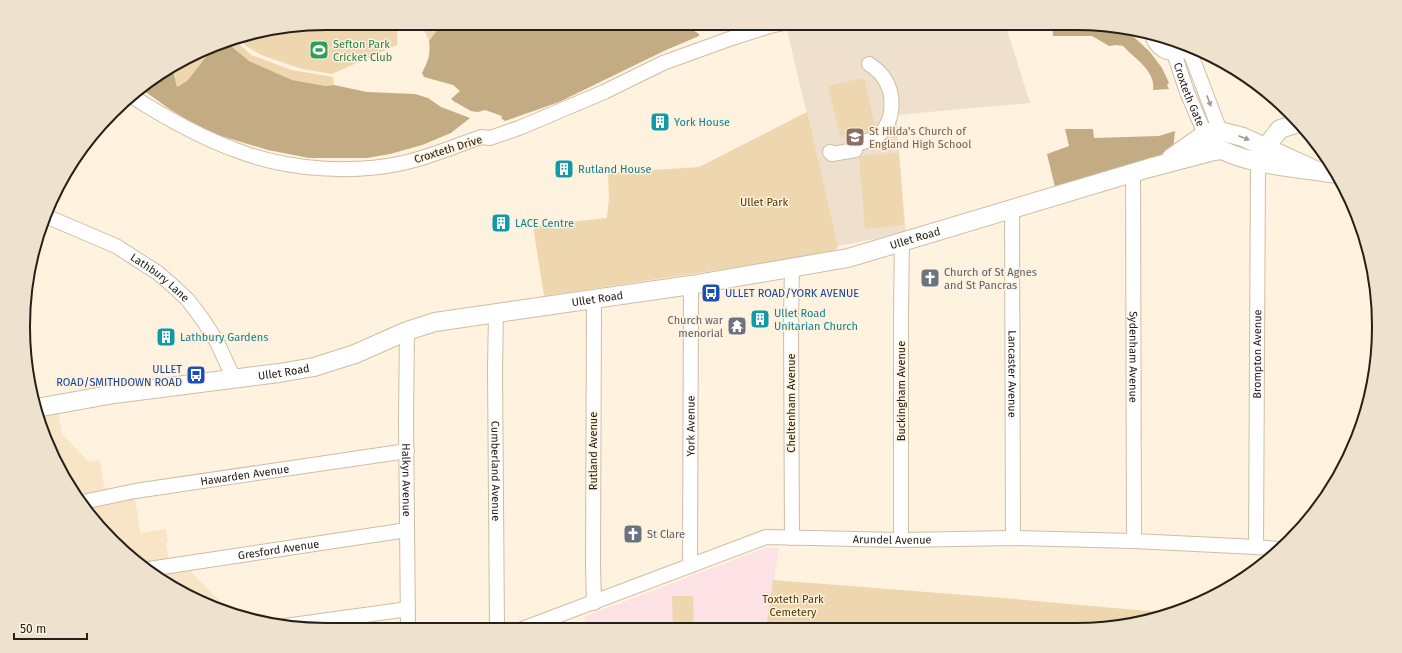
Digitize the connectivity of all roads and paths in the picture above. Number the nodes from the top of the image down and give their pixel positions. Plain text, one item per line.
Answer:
1 (757, 30) edge
2 (1155, 41) edge
3 (1182, 50) edge
4 (1174, 53) junction
5 (1191, 54) edge
6 (869, 64) dead end
7 (1200, 77) junction
8 (1187, 92) junction
9 (136, 100) edge
10 (1292, 125) edge
11 (1213, 133) junction
12 (1216, 151) junction
13 (830, 152) dead end
14 (1262, 155) junction
15 (1141, 171) junction
16 (1329, 173) edge
17 (1012, 210) junction
18 (51, 218) edge
19 (902, 242) junction
20 (792, 268) junction
21 (691, 285) junction
22 (594, 299) junction
23 (496, 313) junction
24 (407, 331) junction
25 (234, 379) junction
26 (41, 407) edge
27 (407, 451) junction
28 (87, 501) edge
29 (407, 530) junction
30 (792, 538) junction
31 (1013, 538) junction
32 (901, 540) junction
33 (1134, 541) junction
34 (1256, 547) junction
35 (1272, 548) edge
36 (690, 566) junction
37 (155, 568) edge
38 (594, 603) junction
39 (408, 609) junction
40 (312, 622) edge
41 (408, 623) edge
42 (497, 623) edge
43 (539, 623) edge

1 - 9 street, Croxteth Drive
2 - 4 street
3 - 4 street
4 - 8 street, Croxteth Gate
5 - 7 street, Croxteth Gate
6 - 13 street
7 - 8 street
7 -> 11 street, Croxteth Gate
8 - 11 street, Croxteth Gate
10 - 14 main road
11 - 12 main road
11 -> 14 main road
11 - 15 main road, Ullet Road
12 - 14 main road
12 - 15 main road, Ullet Road
14 - 16 main road
14 - 34 street, Brompton Avenue
15 - 17 main road, Ullet Road
15 - 33 street, Sydenham Avenue
17 - 19 main road, Ullet Road
17 - 31 street, Lancaster Avenue
18 - 25 street, Lathbury Lane
19 - 20 main road, Ullet Road
19 - 32 street, Buckingham Avenue
20 - 21 main road, Ullet Road
20 - 30 street, Cheltenham Avenue
21 - 22 main road, Ullet Road
21 - 36 street, York Avenue
22 - 23 main road, Ullet Road
22 - 38 street, Rutland Avenue
23 - 24 main road, Ullet Road
23 - 42 street, Cumberland Avenue
24 - 25 main road, Ullet Road
24 - 27 street, Halkyn Avenue
25 - 26 main road, Ullet Road
27 - 28 street, Hawarden Avenue
27 - 29 street, Halkyn Avenue
29 - 37 street, Gresford Avenue
29 - 39 street, Halkyn Avenue
30 - 32 street, Arundel Avenue
30 - 36 street, Arundel Avenue
31 - 32 street, Arundel Avenue
31 - 33 street, Arundel Avenue
33 - 34 street, Arundel Avenue
34 - 35 street, Arundel Avenue
36 - 38 street, Arundel Avenue
38 - 43 street, Arundel Avenue
39 - 40 street
39 - 41 street, Halkyn Avenue

